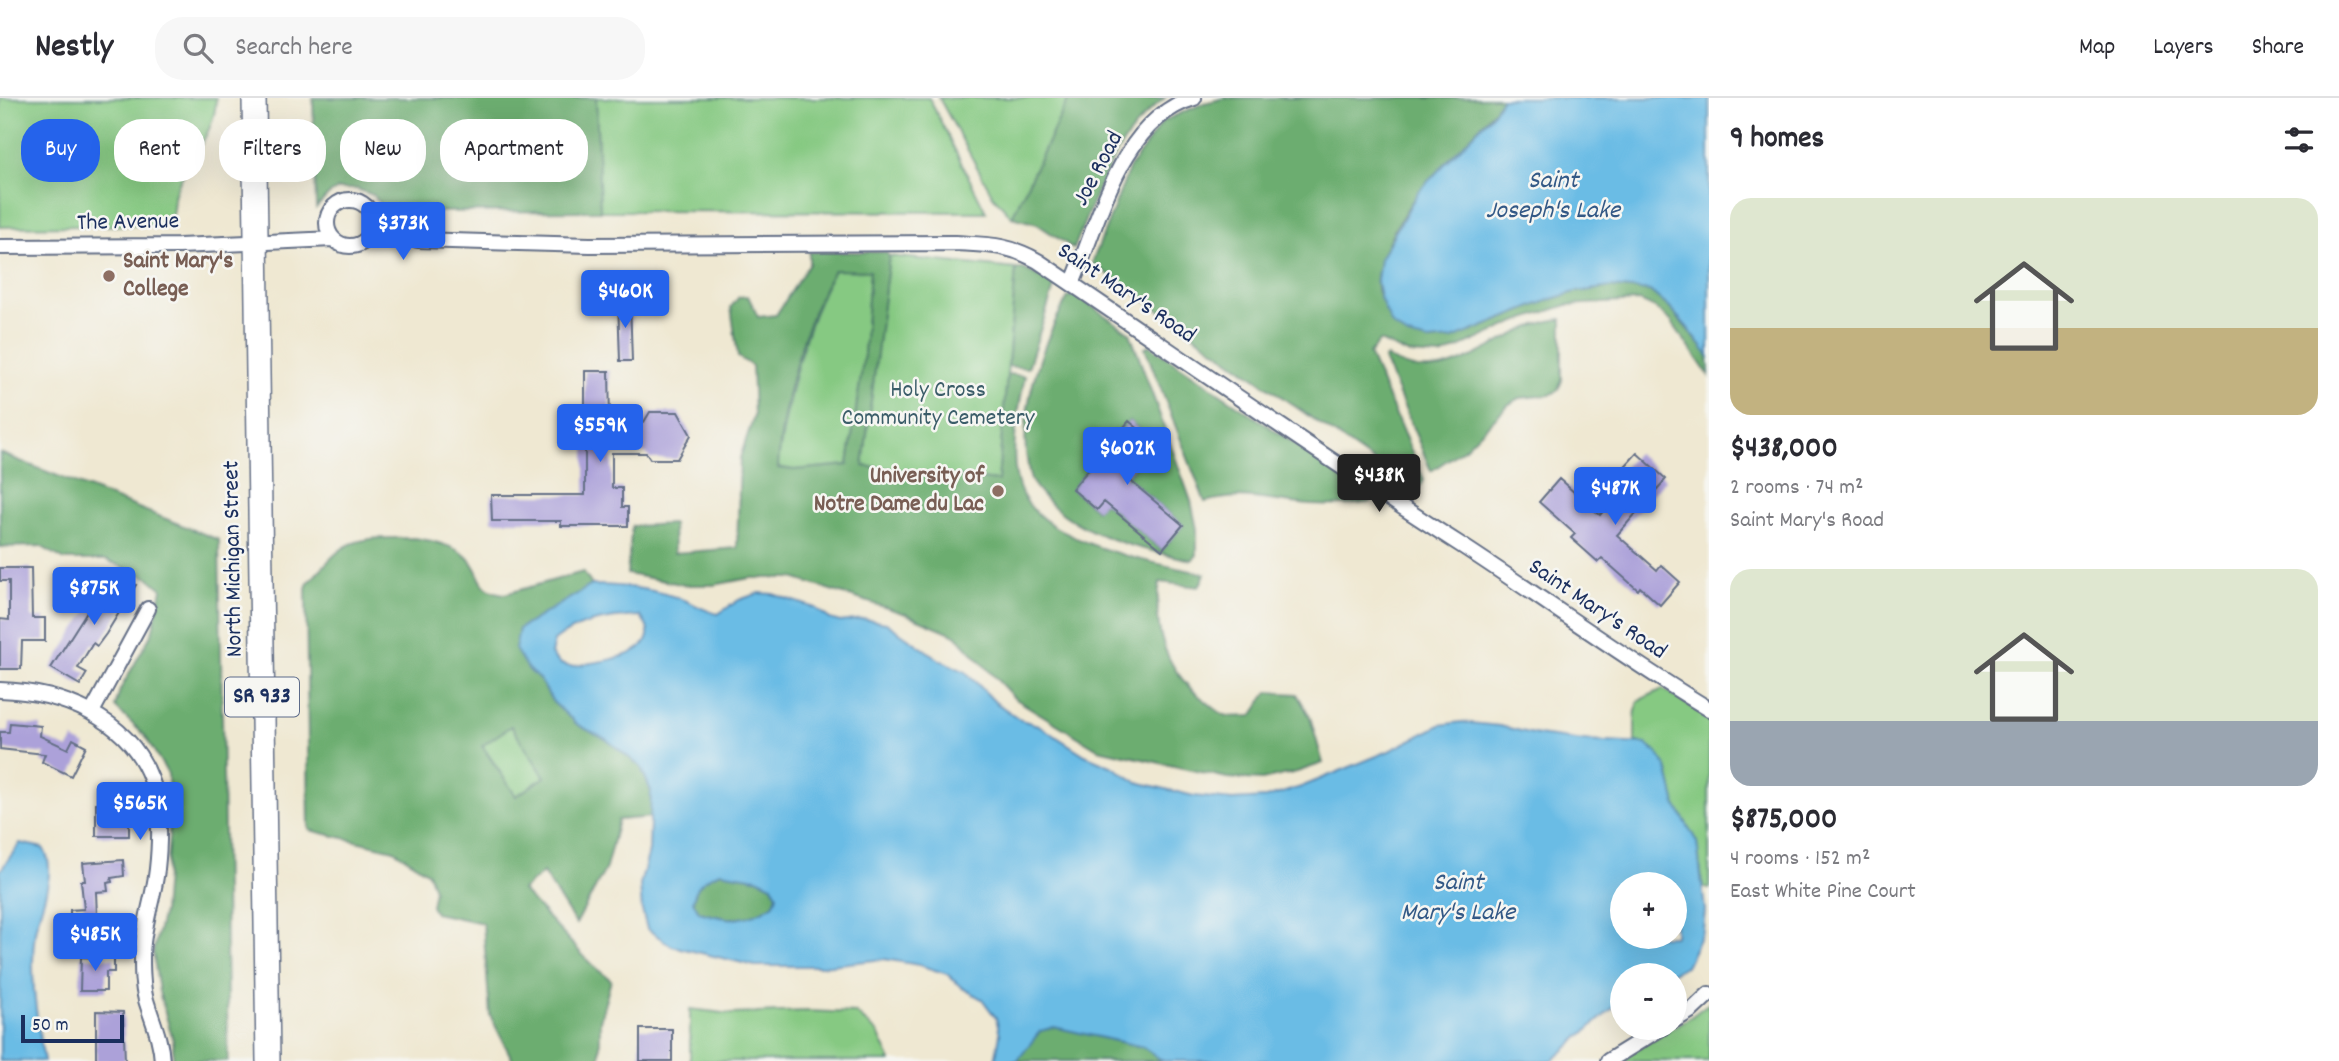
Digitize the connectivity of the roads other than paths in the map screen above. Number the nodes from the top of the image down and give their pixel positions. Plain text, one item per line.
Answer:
1 (254, 98) edge
2 (1194, 98) edge
3 (332, 239) junction
4 (367, 239) junction
5 (256, 243) junction
6 (0, 247) edge
7 (1072, 284) junction
8 (148, 609) dead end
9 (0, 690) edge
10 (1709, 709) edge
11 (92, 712) junction
12 (1709, 994) edge
13 (1687, 1013) edge
14 (1642, 1040) edge
15 (162, 1061) edge
16 (268, 1061) edge
17 (1608, 1061) edge

1 - 5 main road, North Michigan Street / SR 933
2 - 7 street, Joe Road
3 - 4 street, Saint Mary's Road
3 - 4 street
3 - 5 street, Saint Mary's Road
4 - 7 street, Saint Mary's Road
5 - 6 street, The Avenue
5 - 16 main road, North Michigan Street / SR 933
7 - 10 street, Saint Mary's Road
8 - 11 street
9 - 11 street
11 - 15 street
12 - 13 street
14 - 17 street

